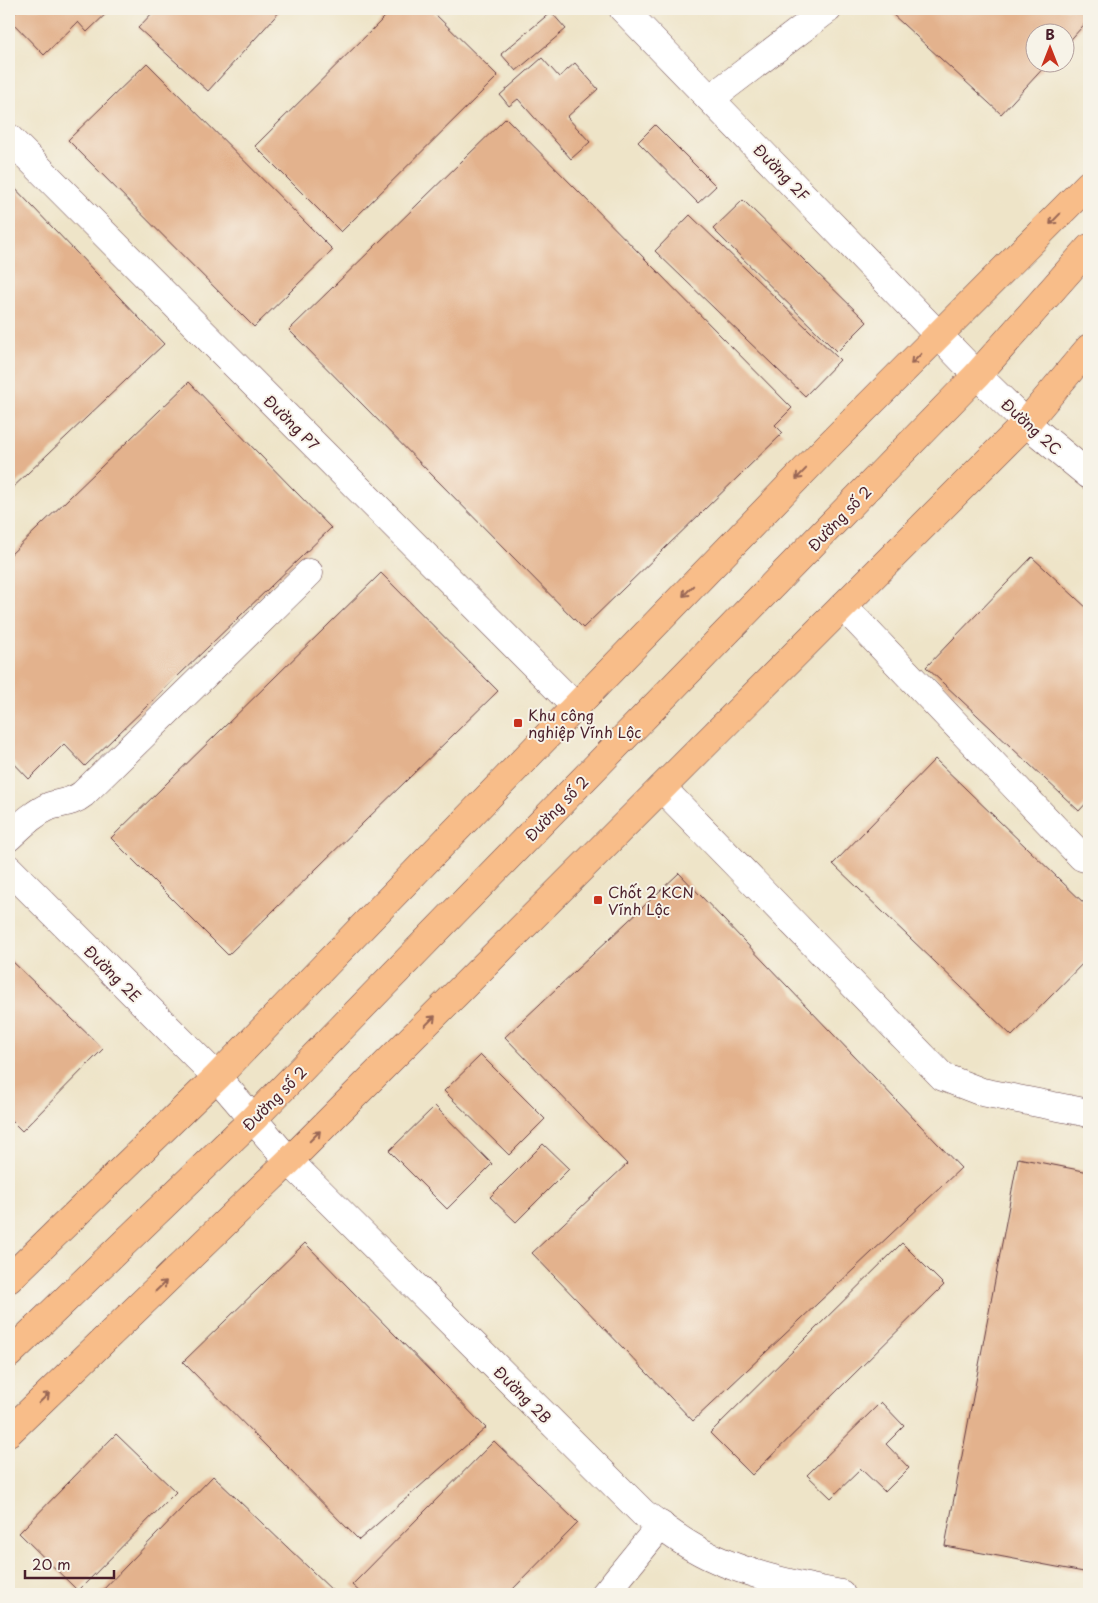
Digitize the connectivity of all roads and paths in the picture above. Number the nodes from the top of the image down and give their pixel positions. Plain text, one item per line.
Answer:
1 (623, 9) edge
2 (828, 9) edge
3 (712, 98) junction
4 (9, 138) edge
5 (1089, 184) edge
6 (1089, 248) edge
7 (940, 336) junction
8 (1089, 348) edge
9 (977, 375) junction
10 (1026, 423) junction
11 (1089, 475) edge
12 (308, 573) dead end
13 (843, 606) junction
14 (576, 707) junction
15 (662, 788) junction
16 (9, 837) edge
17 (1089, 859) edge
18 (9, 869) edge
19 (217, 1077) junction
20 (1089, 1113) edge
21 (253, 1119) junction
22 (289, 1161) junction
23 (9, 1279) edge
24 (9, 1354) edge
25 (9, 1432) edge
26 (660, 1525) junction
27 (605, 1594) edge
28 (841, 1594) edge

1 - 3 street, Đường 2F
2 - 3 street
3 - 7 street, Đường 2F
4 - 14 street, Đường P7
5 -> 7 main road
6 - 9 main road, Đường số 2
7 - 9 street, Đường 2F
7 -> 14 main road
8 - 10 main road
9 - 10 street, Đường 2C
9 - 21 main road, Đường số 2
10 - 11 street, Đường 2C
10 - 13 main road
12 - 16 street
13 - 15 main road
13 - 17 street
14 - 19 main road
15 - 20 street
22 -> 15 main road
18 - 19 street, Đường 2E
19 - 21 street, Đường 2E
19 - 23 main road
21 - 22 street, Đường 2B
21 - 24 main road, Đường số 2
25 -> 22 main road
22 - 26 street, Đường 2B
26 - 27 street
26 - 28 street, Đường 2B

